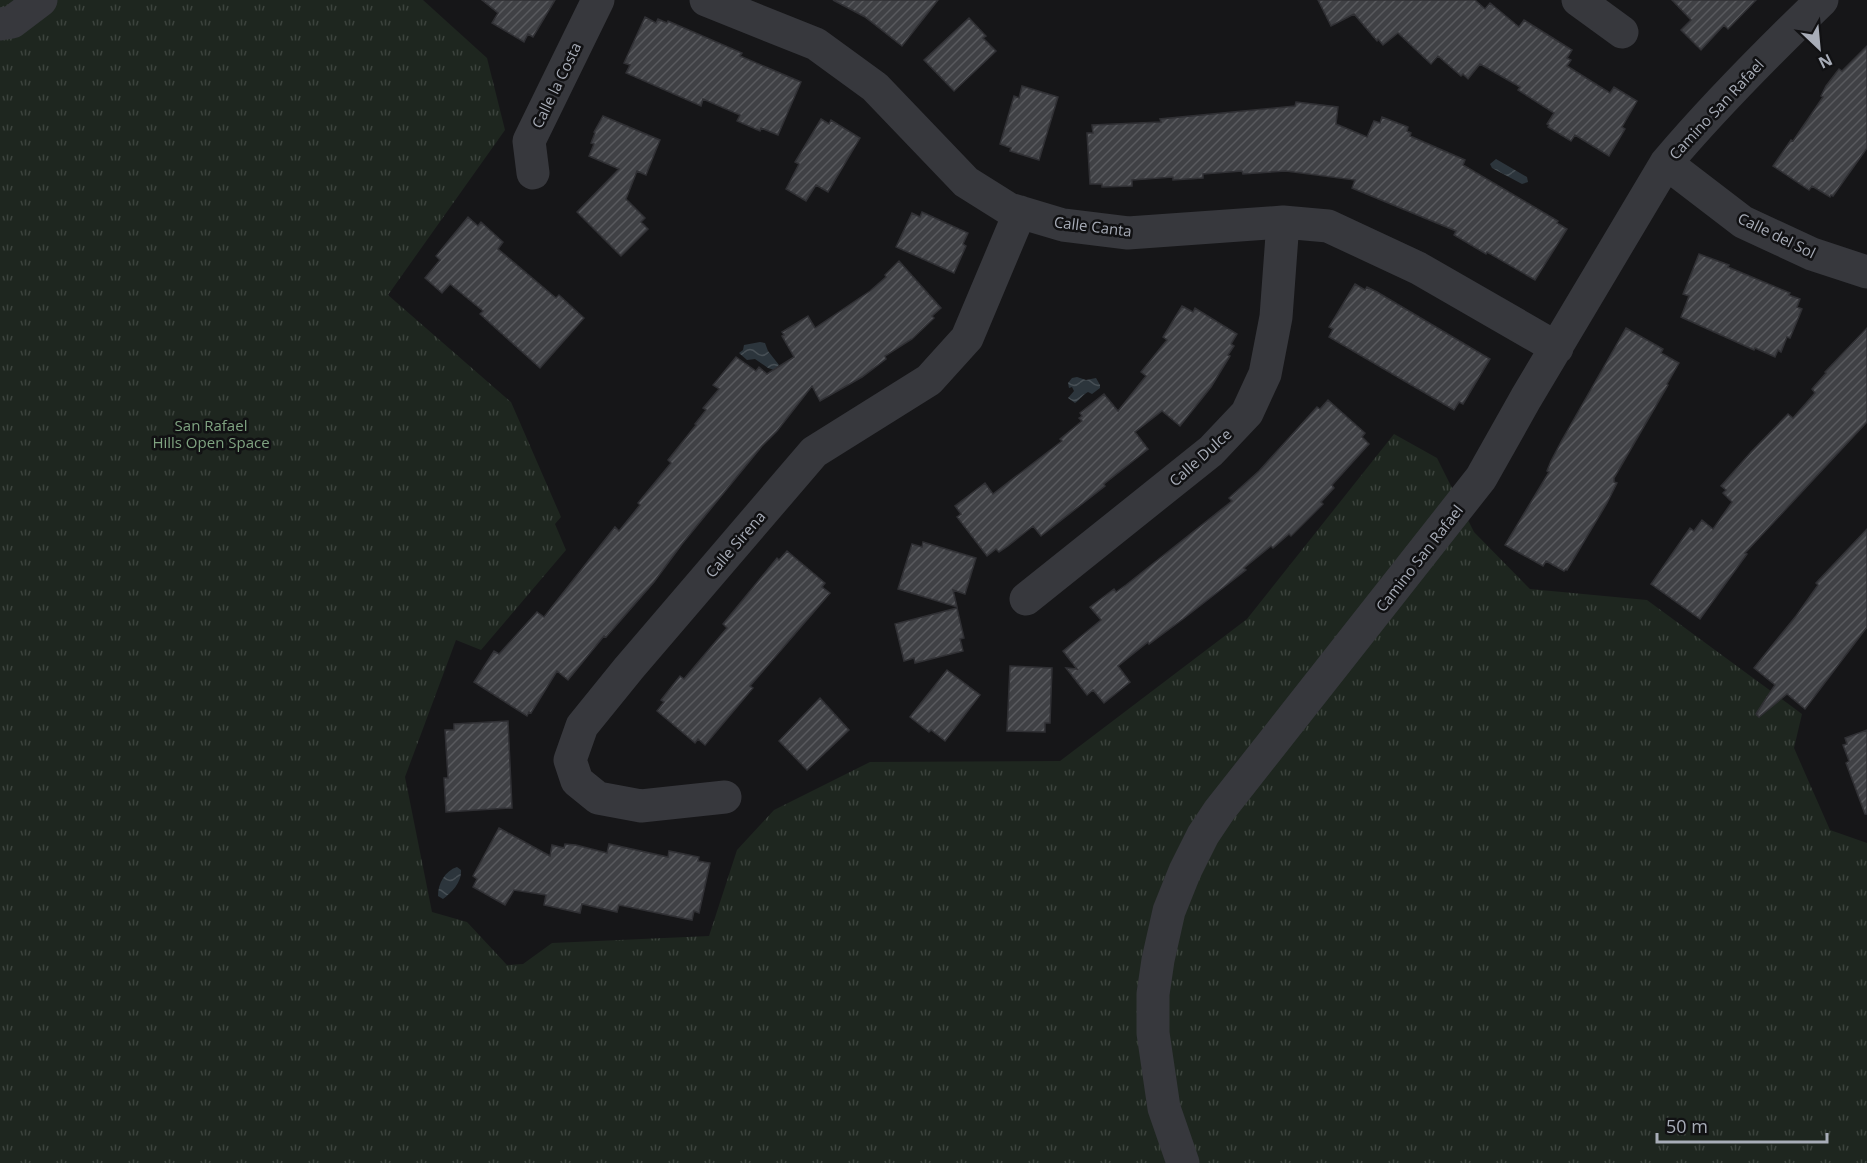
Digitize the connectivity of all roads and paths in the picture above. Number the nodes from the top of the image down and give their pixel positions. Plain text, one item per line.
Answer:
1 (41, 0) edge
2 (598, 0) edge
3 (706, 0) edge
4 (1578, 0) edge
5 (1822, 0) edge
6 (0, 24) edge
7 (1622, 32) dead end
8 (1666, 163) junction
9 (533, 173) dead end
10 (1020, 212) junction
11 (1283, 222) junction
12 (1867, 272) edge
13 (1557, 348) junction
14 (1026, 599) dead end
15 (725, 797) dead end
16 (1183, 1163) edge

1 - 6 street
2 - 9 street, Calle la Costa
3 - 10 street, Calle Canta
4 - 7 street
5 - 8 street, Camino San Rafael
8 - 12 street, Calle del Sol
8 - 13 street, Camino San Rafael
10 - 11 street, Calle Canta
10 - 15 street, Calle Sirena
11 - 13 street, Calle Canta
11 - 14 street, Calle Dulce
13 - 16 street, Camino San Rafael

